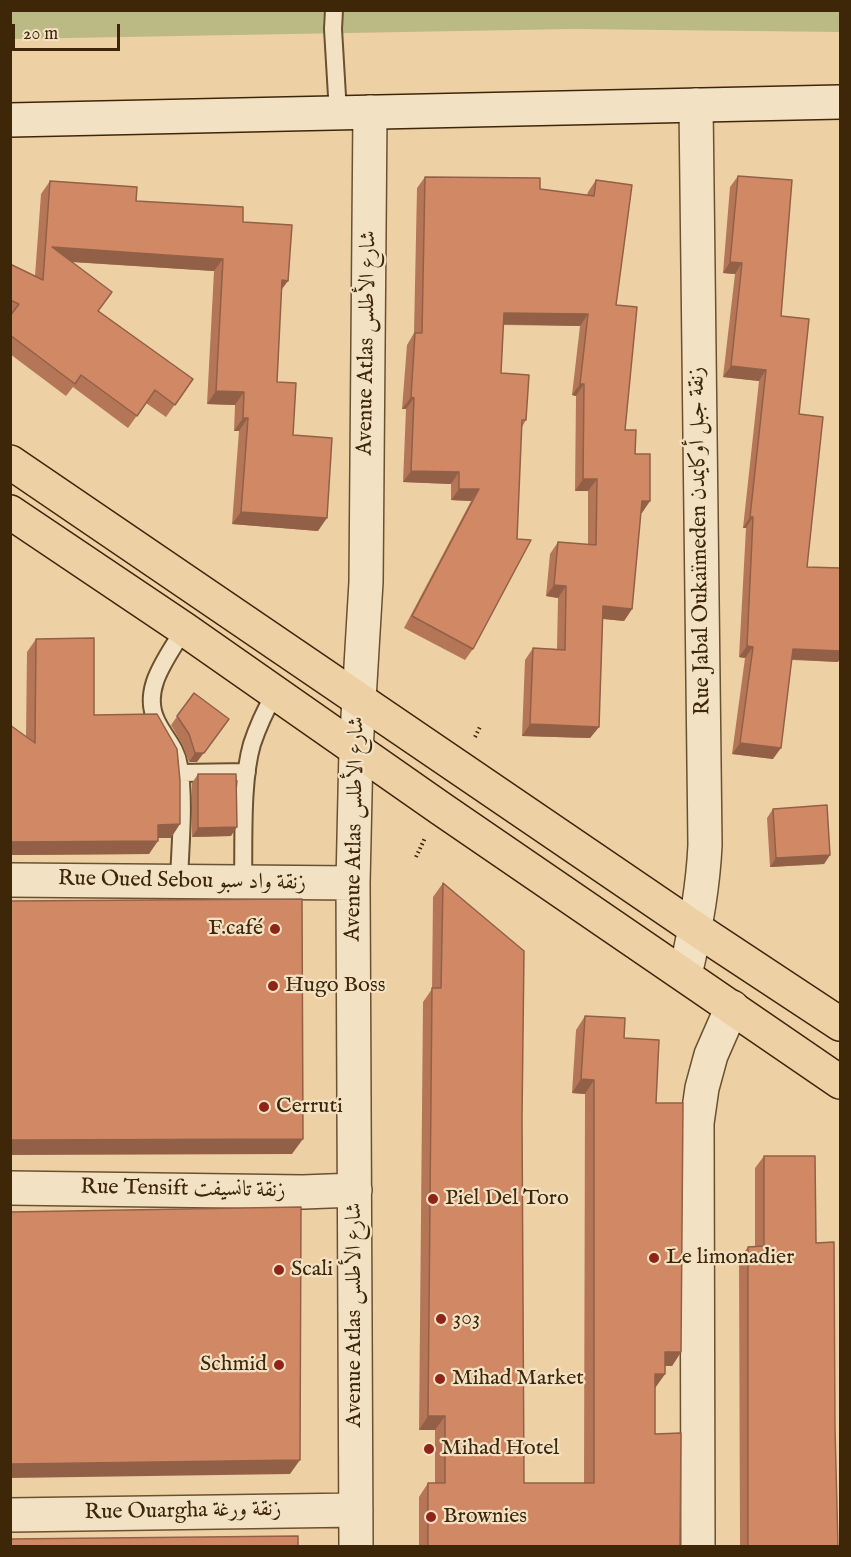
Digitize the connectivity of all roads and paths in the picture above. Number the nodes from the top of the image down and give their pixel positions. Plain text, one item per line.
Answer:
1 (334, 10) edge
2 (840, 102) edge
3 (696, 105) junction
4 (370, 112) junction
5 (338, 113) junction
6 (10, 120) edge
7 (10, 462) edge
8 (10, 512) edge
9 (184, 629) junction
10 (275, 693) junction
11 (359, 700) junction
12 (356, 750) junction
13 (247, 772) junction
14 (181, 773) junction
15 (10, 880) edge
16 (179, 882) junction
17 (243, 882) junction
18 (353, 883) junction
19 (696, 929) junction
20 (685, 975) junction
21 (732, 1007) junction
22 (840, 1024) edge
23 (840, 1082) edge
24 (10, 1188) edge
25 (355, 1190) junction
26 (356, 1510) junction
27 (10, 1515) edge
28 (356, 1546) edge
29 (698, 1546) edge

1 - 5 lane
2 - 3 street
3 - 4 street
3 - 19 street, Rue Jabal Oukaïmeden زنقة جبل أوكايمدن
4 - 5 street
4 - 11 street, Avenue Atlas شارع الأطلس
5 - 6 street
7 - 11 main road
8 - 9 main road
9 - 10 main road
9 - 14 lane
10 - 12 main road
10 - 13 lane
11 - 12 street, Avenue Atlas شارع الأطلس
11 - 19 main road
12 - 18 street, Avenue Atlas شارع الأطلس
12 - 20 main road
13 - 14 lane
13 - 17 lane
14 - 16 lane
15 - 16 street, Rue Oued Sebou زنقة واد سبو
16 - 17 street, Rue Oued Sebou زنقة واد سبو
17 - 18 street, Rue Oued Sebou زنقة واد سبو
18 - 25 street, Avenue Atlas شارع الأطلس
19 - 20 street, Rue Jabal Oukaïmeden زنقة جبل أوكايمدن
19 - 22 main road
20 - 21 main road
21 - 23 main road
21 - 29 street
24 - 25 street, Rue Tensift زنقة تانسيفت
25 - 26 street, Avenue Atlas شارع الأطلس
26 - 27 street, Rue Ouargha زنقة ورغة
26 - 28 street, Avenue Atlas شارع الأطلس

